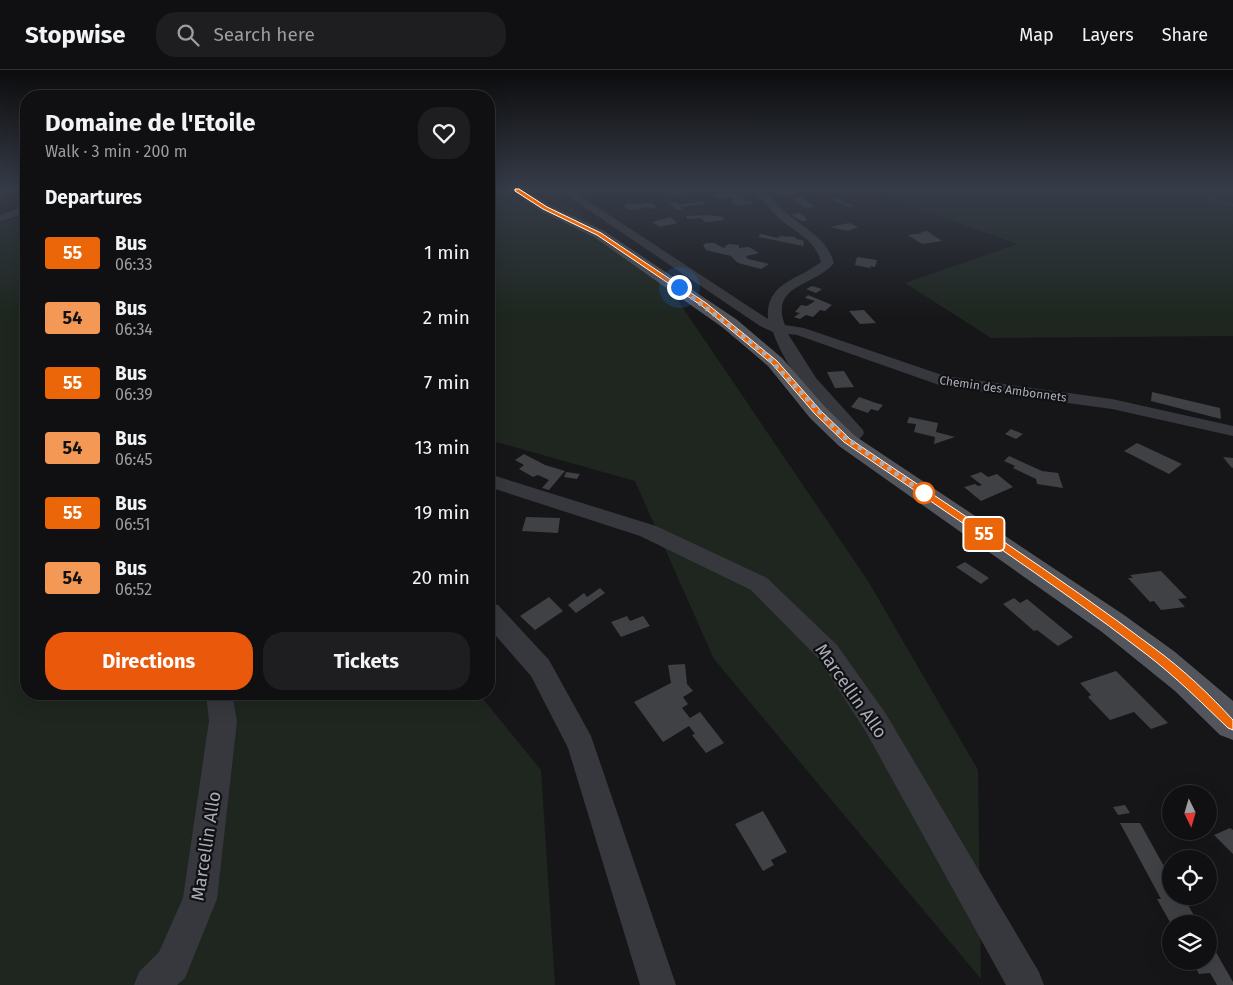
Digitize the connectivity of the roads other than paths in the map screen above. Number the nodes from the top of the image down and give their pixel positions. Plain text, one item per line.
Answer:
1 (596, 233) edge
2 (628, 233) edge
3 (804, 233) edge
4 (779, 329) junction
5 (1233, 431) edge
6 (847, 441) junction
7 (495, 482) edge
8 (495, 619) edge
9 (220, 700) edge
10 (1233, 724) edge
11 (152, 985) edge
12 (658, 985) edge
13 (1026, 985) edge

1 - 6 main road
2 - 4 street, Chemin des Ambonnets
3 - 4 street
4 - 5 street, Chemin des Ambonnets
4 - 6 street
6 - 10 main road
7 - 13 street, Marcellin Allo
8 - 12 street
9 - 11 street, Marcellin Allo

